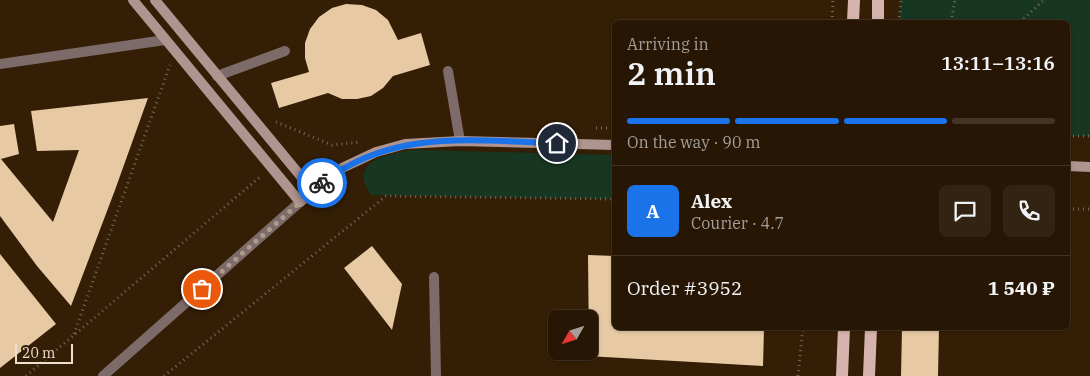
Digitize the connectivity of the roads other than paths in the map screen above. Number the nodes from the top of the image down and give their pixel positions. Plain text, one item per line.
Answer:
1 (133, 0) edge
2 (155, 0) edge
3 (854, 0) edge
4 (878, 0) edge
5 (853, 20) edge
6 (878, 20) edge
7 (165, 40) junction
8 (286, 51) dead end
9 (0, 64) edge
10 (448, 71) dead end
11 (217, 76) junction
12 (460, 141) junction
13 (612, 145) edge
14 (1070, 166) edge
15 (1090, 167) edge
16 (314, 190) junction
17 (300, 202) junction
18 (434, 277) dead end
19 (844, 330) edge
20 (871, 330) edge
21 (103, 376) edge
22 (436, 376) edge
23 (842, 376) edge
24 (870, 376) edge

1 - 7 main road
2 - 11 main road
3 - 5 main road
4 - 6 main road
7 - 9 lane
7 - 17 main road
8 - 11 lane
10 - 12 lane
11 - 16 main road
12 - 13 main road
12 - 16 main road
14 - 15 main road
16 - 17 main road
17 - 21 lane
18 - 22 lane
19 - 23 main road
20 - 24 main road

